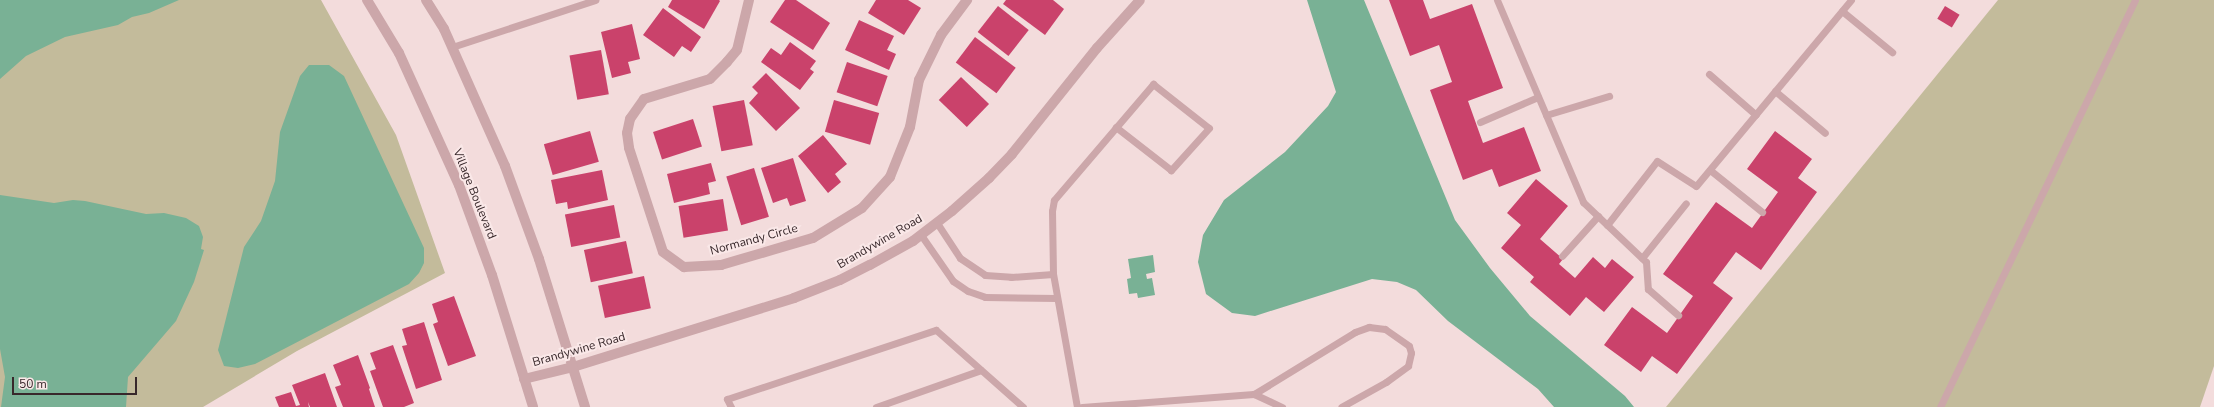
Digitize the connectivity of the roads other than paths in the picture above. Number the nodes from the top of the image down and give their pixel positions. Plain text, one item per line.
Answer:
1 (367, 0) edge
2 (426, 0) edge
3 (595, 0) edge
4 (749, 0) edge
5 (967, 0) edge
6 (1140, 0) edge
7 (1497, 0) edge
8 (1851, 0) edge
9 (2135, 0) edge
10 (1842, 11) junction
11 (452, 47) junction
12 (1892, 52) dead end
13 (1709, 74) dead end
14 (1775, 91) junction
15 (1610, 96) dead end
16 (1538, 97) junction
17 (1756, 114) junction
18 (1546, 115) junction
19 (1480, 122) dead end
20 (1116, 128) junction
21 (1825, 133) dead end
22 (1710, 170) junction
23 (1686, 203) dead end
24 (1762, 212) dead end
25 (1598, 216) junction
26 (937, 223) junction
27 (1607, 225) junction
28 (921, 235) junction
29 (1562, 256) dead end
30 (1642, 258) junction
31 (1053, 274) junction
32 (1057, 298) junction
33 (1678, 315) dead end
34 (572, 367) junction
35 (981, 370) junction
36 (524, 379) junction
37 (1254, 394) junction
38 (533, 407) edge
39 (585, 407) edge
40 (731, 407) edge
41 (876, 407) edge
42 (1023, 407) edge
43 (1078, 407) edge
44 (1082, 407) edge
45 (1282, 407) edge
46 (1341, 407) edge
47 (1940, 407) edge

1 - 36 street, Village Boulevard
2 - 11 street
3 - 11 lane
4 - 5 street, Normandy Circle
6 - 26 street, Brandywine Road
7 - 16 lane
8 - 10 lane
9 - 47 lane
10 - 12 lane
10 - 14 lane
11 - 34 street
13 - 17 lane
14 - 17 lane
14 - 21 lane
15 - 18 lane
16 - 18 lane
16 - 19 lane
17 - 22 lane
18 - 25 lane
20 - 20 lane
20 - 31 lane
22 - 24 lane
22 - 27 lane
23 - 30 lane
25 - 27 lane
25 - 29 lane
26 - 28 street, Brandywine Road
26 - 31 lane
27 - 30 lane
28 - 32 lane
28 - 34 street, Brandywine Road
30 - 33 lane
31 - 32 lane
32 - 43 lane
34 - 36 street, Brandywine Road
34 - 39 street
35 - 40 lane
35 - 41 lane
35 - 42 lane
36 - 38 street, Village Boulevard
37 - 44 lane
37 - 45 lane
37 - 46 lane

